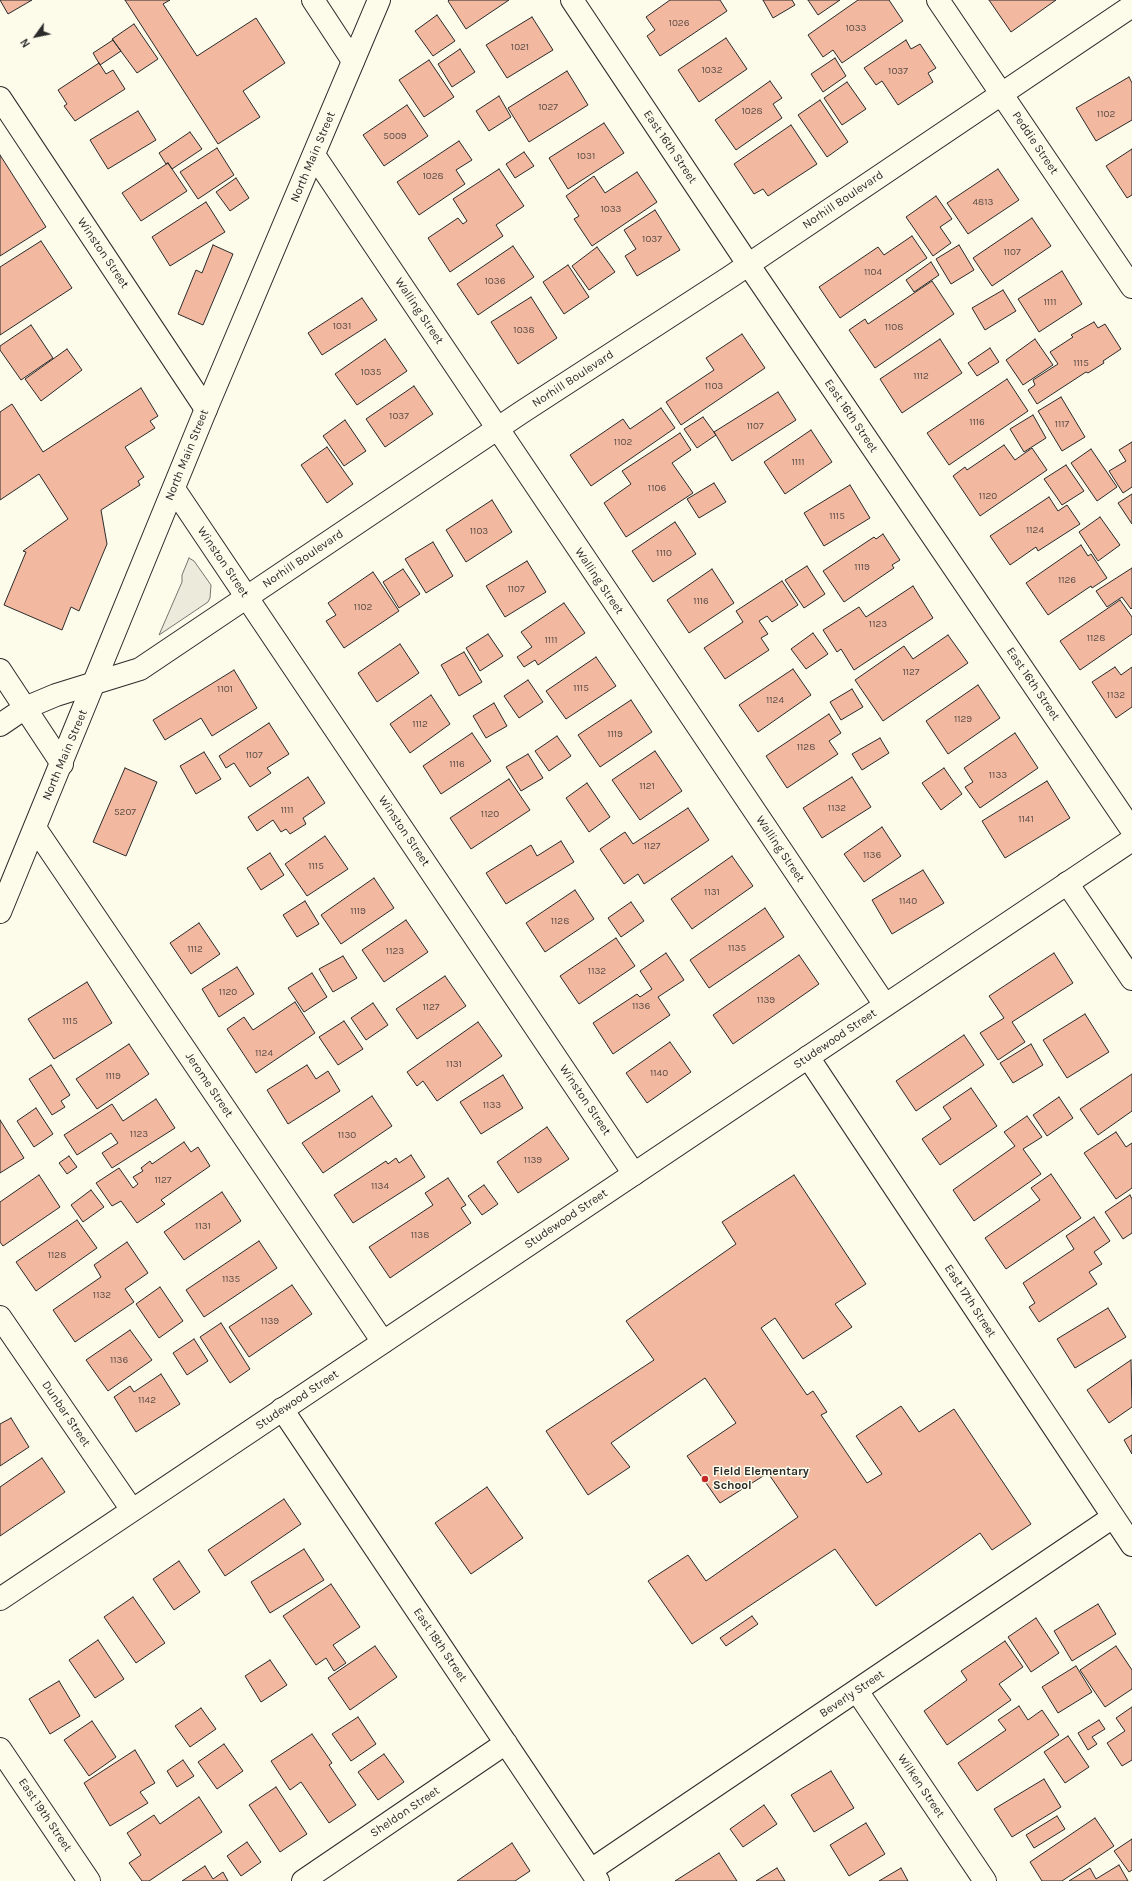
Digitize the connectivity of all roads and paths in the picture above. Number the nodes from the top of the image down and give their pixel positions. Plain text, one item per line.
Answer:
1 (313, 0) edge
2 (379, 0) edge
3 (572, 0) edge
4 (938, 0) edge
5 (1132, 6) edge
6 (353, 61) junction
7 (1001, 93) junction
8 (0, 98) edge
9 (314, 155) junction
10 (748, 264) junction
11 (1132, 287) edge
12 (206, 409) junction
13 (497, 429) junction
14 (174, 488) junction
15 (247, 597) junction
16 (0, 670) edge
17 (94, 684) junction
18 (25, 708) junction
19 (0, 725) edge
20 (62, 764) junction
21 (35, 828) junction
22 (1132, 830) edge
23 (1132, 840) edge
24 (1067, 883) junction
25 (0, 912) edge
26 (1132, 979) edge
27 (885, 1005) junction
28 (808, 1057) junction
29 (634, 1174) junction
30 (0, 1317) edge
31 (383, 1342) junction
32 (282, 1410) junction
33 (132, 1510) junction
34 (1113, 1517) junction
35 (1132, 1545) edge
36 (0, 1599) edge
37 (857, 1691) junction
38 (506, 1743) junction
39 (0, 1749) edge
40 (595, 1876) edge
41 (89, 1881) edge
42 (303, 1881) edge
43 (985, 1881) edge

1 - 6 street
2 - 6 street, North Main Street
3 - 10 street, East 16th Street
4 - 7 street, Peddie Street
5 - 7 street, Norhill Boulevard
6 - 9 street, North Main Street
7 - 10 street, Norhill Boulevard
7 - 11 street, Peddie Street
8 - 12 street, Winston Street
9 - 12 street, North Main Street
9 - 13 street, Walling Street
10 - 13 street, Norhill Boulevard
10 - 22 street, East 16th Street
12 - 14 street, North Main Street
13 - 15 street, Norhill Boulevard
13 - 27 street, Walling Street
14 - 15 street, Winston Street
14 - 17 street, North Main Street
15 - 17 street, Norhill Boulevard
15 - 29 street, Winston Street
16 - 18 street
17 - 18 street, Norhill Boulevard
17 - 20 street, North Main Street
18 - 19 street, Norhill Boulevard
18 - 20 street
20 - 21 street, North Main Street
21 - 25 street, North Main Street
21 - 31 street, Jerome Street
23 - 24 street, Studewood Street
24 - 26 street
24 - 27 street, Studewood Street
27 - 28 street, Studewood Street
28 - 29 street, Studewood Street
28 - 34 street, East 17th Street
29 - 31 street, Studewood Street
30 - 33 street, Dunbar Street
31 - 32 street, Studewood Street
32 - 33 street, Studewood Street
32 - 38 street, East 18th Street
33 - 36 street, Studewood Street
34 - 35 street, East 17th Street
34 - 37 street, Beverly Street
37 - 40 street, Beverly Street
37 - 43 street, Wilken Street
38 - 40 street, East 18th Street
38 - 42 street, Sheldon Street
39 - 41 street, East 19th Street

